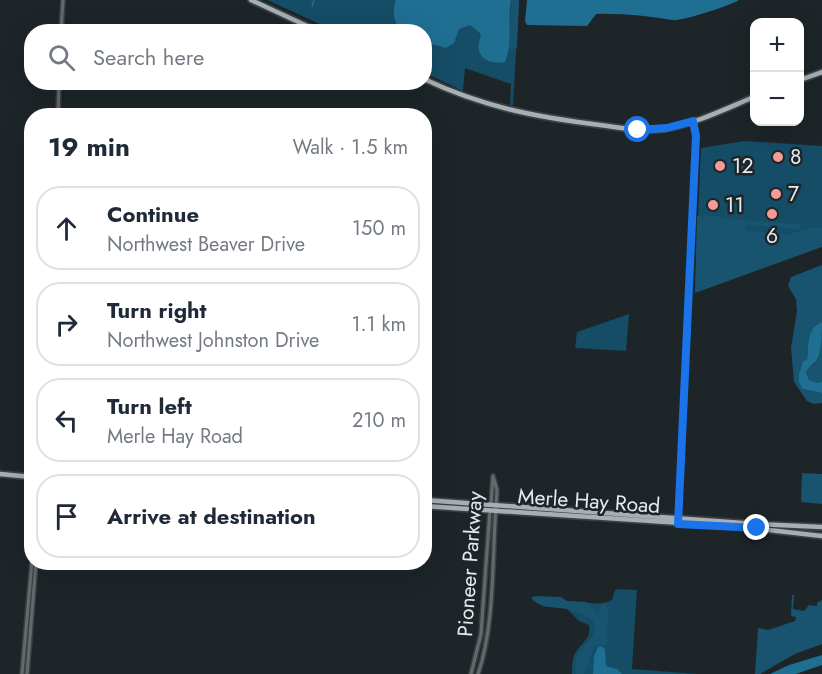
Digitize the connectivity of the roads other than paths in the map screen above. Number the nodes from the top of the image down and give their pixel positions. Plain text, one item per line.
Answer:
1 (63, 0) edge
2 (251, 0) edge
3 (62, 24) edge
4 (303, 24) edge
5 (822, 72) edge
6 (804, 79) edge
7 (432, 82) edge
8 (59, 90) edge
9 (750, 100) edge
10 (58, 108) edge
11 (693, 121) junction
12 (0, 474) edge
13 (24, 476) edge
14 (432, 501) edge
15 (432, 506) edge
16 (493, 508) junction
17 (678, 521) junction
18 (822, 527) edge
19 (822, 536) edge
20 (31, 570) edge
21 (35, 570) edge
22 (22, 674) edge
23 (27, 674) edge
24 (471, 674) edge
25 (478, 674) edge

1 - 3 street
2 - 4 main road
5 - 6 main road
7 - 11 main road
8 - 10 street
9 - 11 main road
11 - 17 street
12 - 13 main road
14 - 16 main road, Merle Hay Road
15 - 16 main road, Merle Hay Road
16 - 16 street, Pioneer Parkway
16 - 17 main road, Merle Hay Road
16 - 24 street, Pioneer Parkway
16 - 25 street, Pioneer Parkway
17 - 18 main road, Merle Hay Road
17 - 19 main road, Merle Hay Road
20 - 22 street
21 - 23 street

